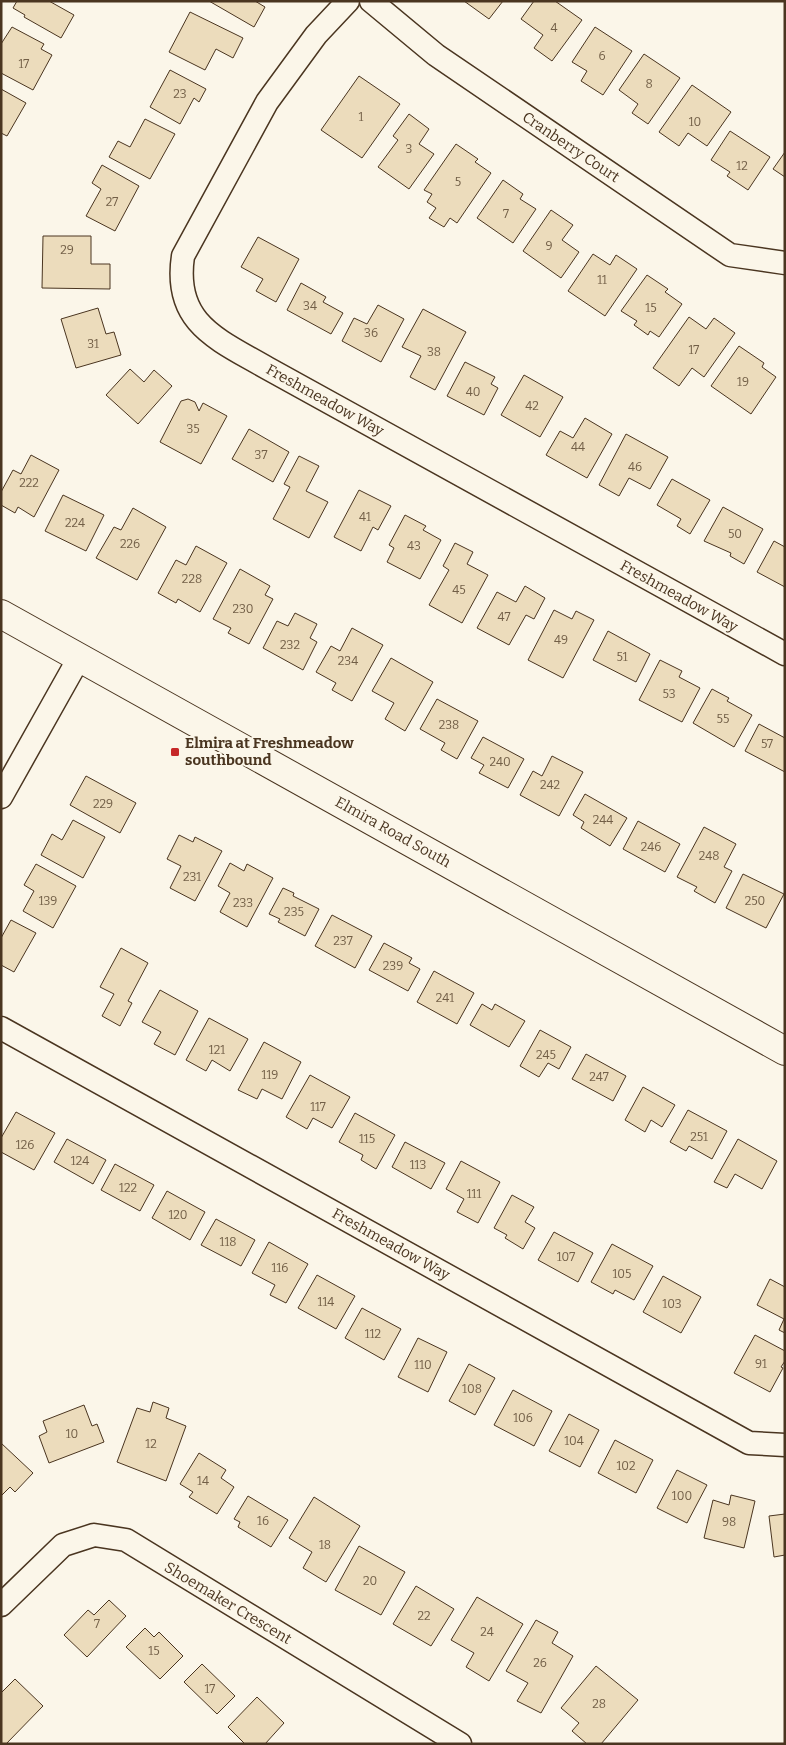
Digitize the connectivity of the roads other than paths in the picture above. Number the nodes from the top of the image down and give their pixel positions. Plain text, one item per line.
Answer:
1 (348, 1) edge
2 (371, 1) edge
3 (785, 263) edge
4 (1, 614) edge
5 (785, 654) edge
6 (80, 658) junction
7 (1, 797) edge
8 (1, 1028) edge
9 (785, 1051) edge
10 (785, 1445) edge
11 (1, 1605) edge
12 (460, 1744) edge

1 - 5 street, Freshmeadow Way
2 - 3 street, Cranberry Court
4 - 6 street, Elmira Road South
6 - 7 street
6 - 9 street, Elmira Road South
8 - 10 street, Freshmeadow Way
11 - 12 street, Shoemaker Crescent

